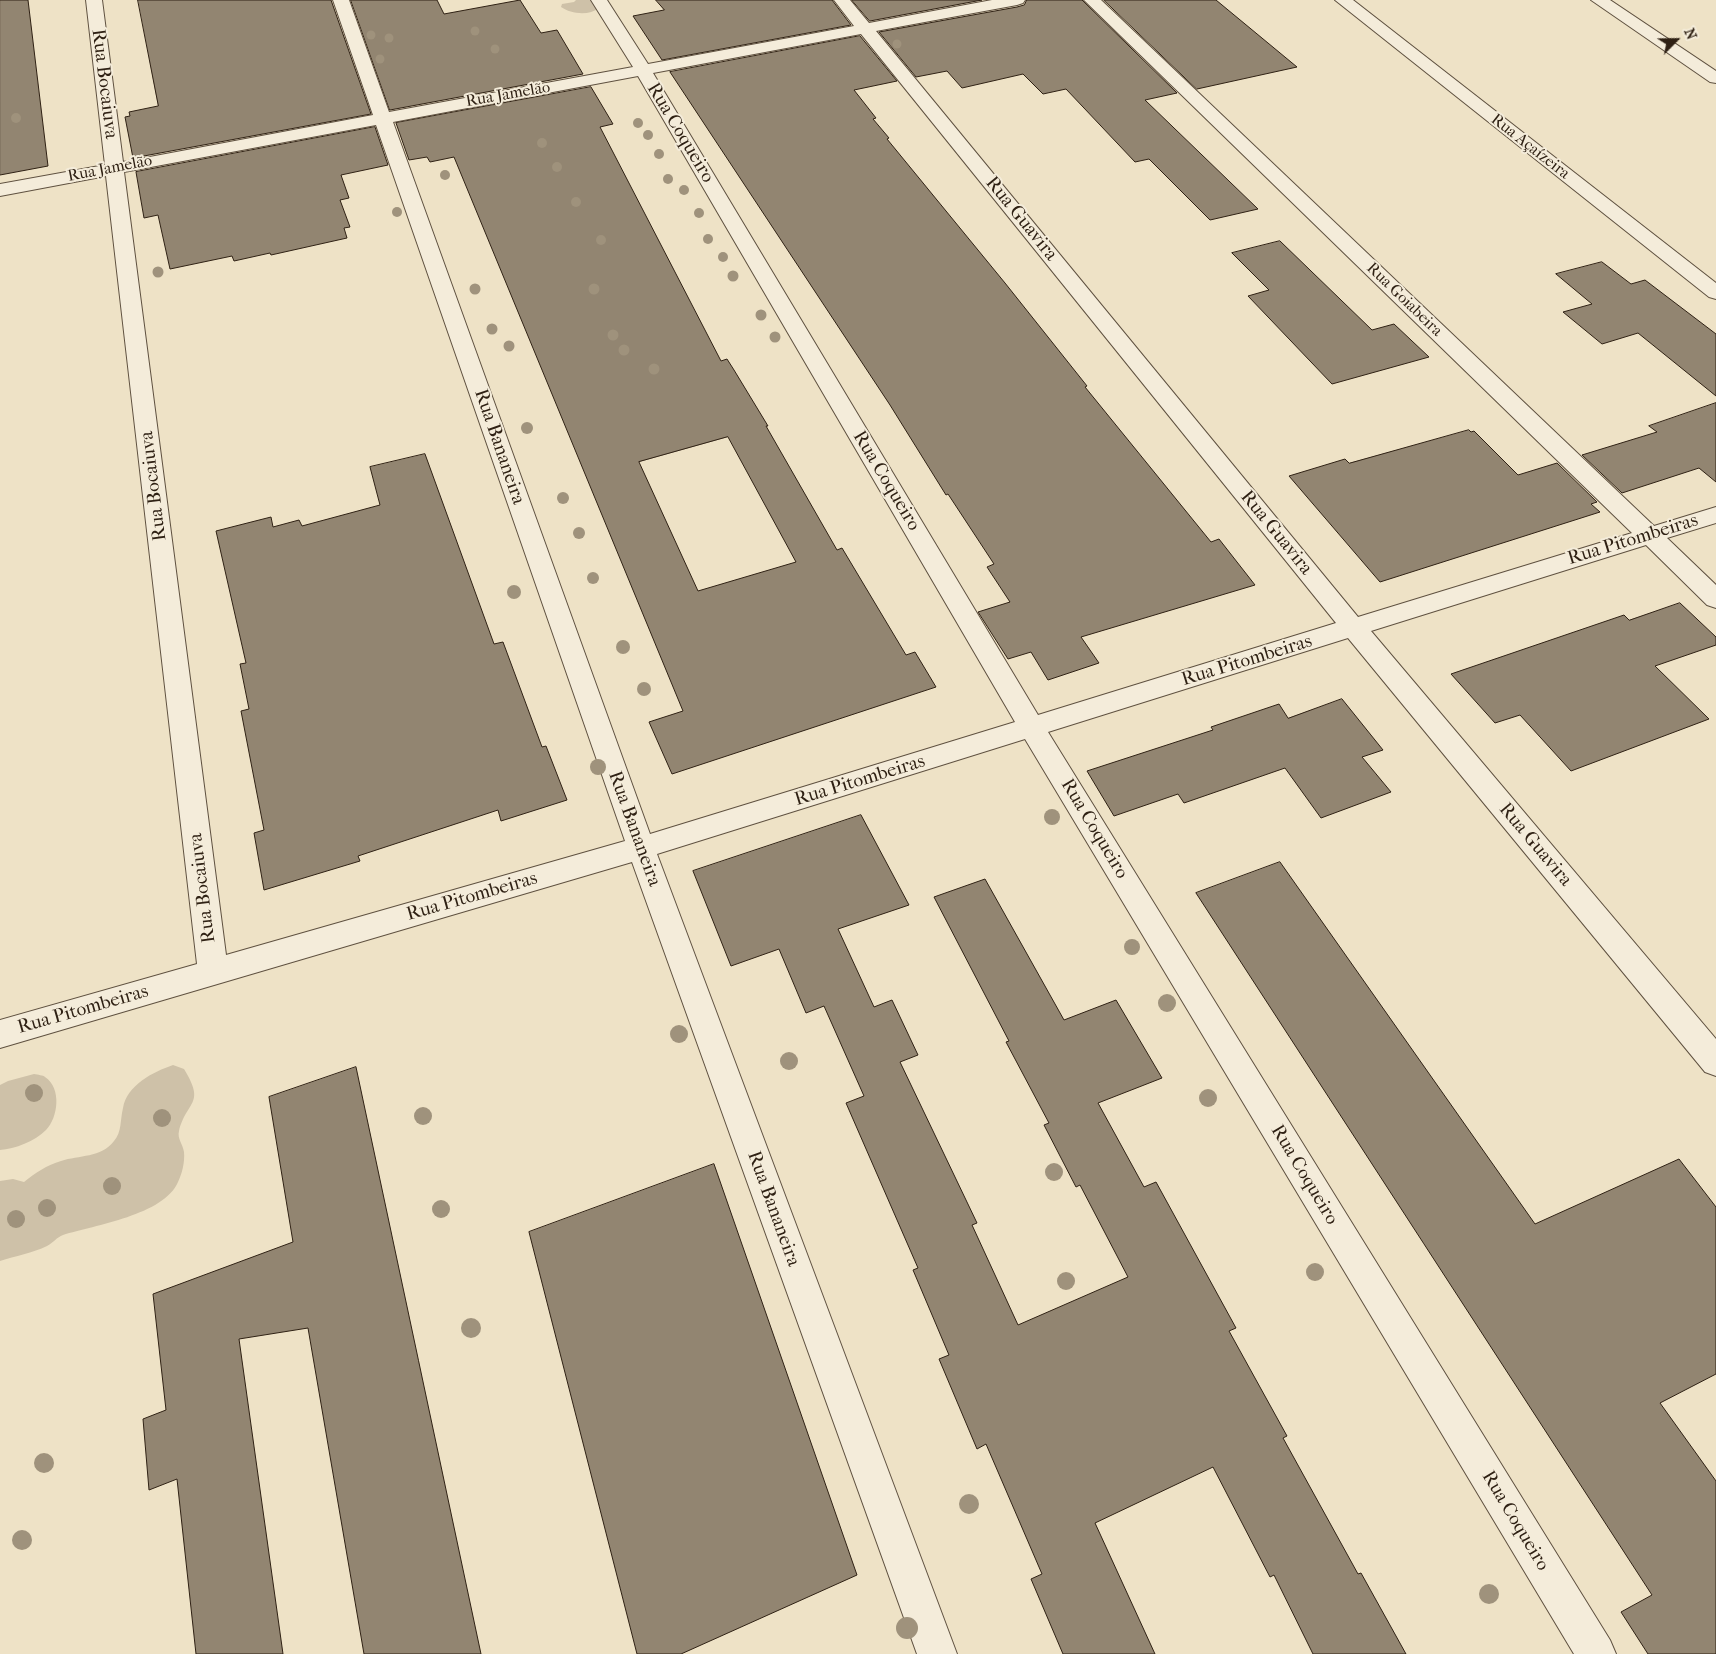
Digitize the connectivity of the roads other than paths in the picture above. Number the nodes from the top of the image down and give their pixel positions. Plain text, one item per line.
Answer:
1 (94, 0) edge
2 (341, 0) edge
3 (599, 0) edge
4 (842, 0) edge
5 (1017, 0) edge
6 (1092, 0) edge
7 (1343, 0) edge
8 (1599, 0) edge
9 (865, 28) junction
10 (643, 70) junction
11 (1716, 78) edge
12 (383, 118) junction
13 (115, 168) junction
14 (0, 190) edge
15 (1716, 294) edge
16 (1716, 515) edge
17 (1649, 536) junction
18 (1716, 599) edge
19 (1353, 627) junction
20 (1032, 728) junction
21 (641, 848) junction
22 (213, 971) junction
23 (0, 1034) edge
24 (1716, 1062) edge
25 (937, 1654) edge
26 (1596, 1654) edge

1 - 13 street, Rua Bocaiuva
2 - 12 street, Rua Bananeira
3 - 10 street, Rua Coqueiro
4 - 9 street, Rua Guavira
5 - 9 street, Rua Jamelão
6 - 17 street, Rua Goiabeira
7 - 15 street, Rua Açaízeira
8 - 11 street
9 - 10 street, Rua Jamelão
9 - 19 street, Rua Guavira
10 - 12 street, Rua Jamelão
10 - 20 street, Rua Coqueiro
12 - 13 street, Rua Jamelão
12 - 21 street, Rua Bananeira
13 - 14 street, Rua Jamelão
13 - 22 street, Rua Bocaiuva
16 - 17 street, Rua Pitombeiras
17 - 18 street, Rua Goiabeira
17 - 19 street, Rua Pitombeiras
19 - 20 street, Rua Pitombeiras
19 - 24 street, Rua Guavira
20 - 21 street, Rua Pitombeiras
20 - 26 street, Rua Coqueiro
21 - 22 street, Rua Pitombeiras
21 - 25 street, Rua Bananeira
22 - 23 street, Rua Pitombeiras

